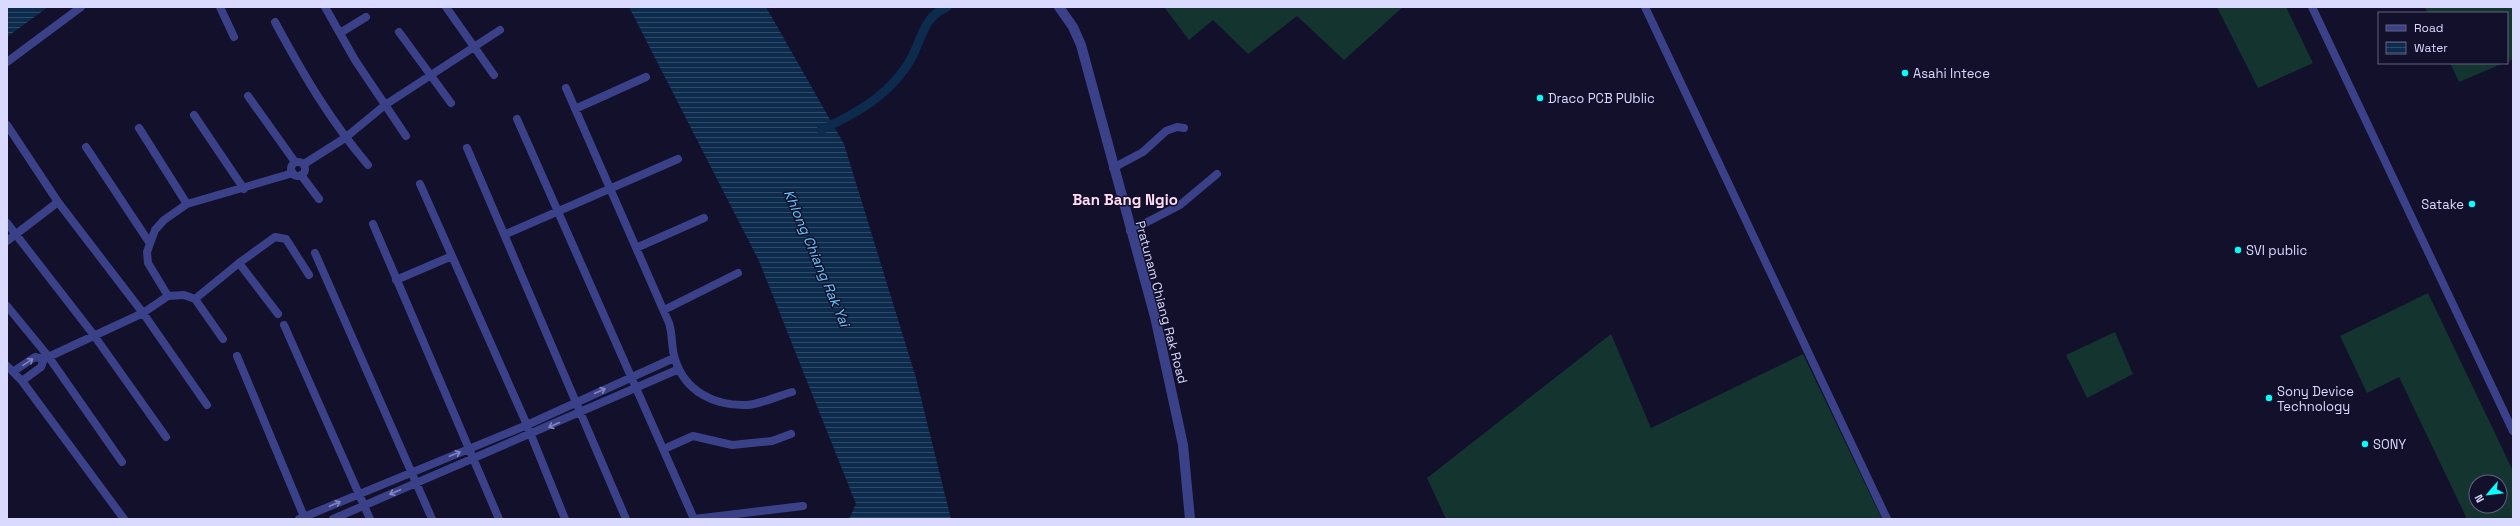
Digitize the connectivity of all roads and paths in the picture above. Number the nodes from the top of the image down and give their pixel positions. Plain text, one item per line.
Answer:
1 (81, 7) edge
2 (220, 7) edge
3 (326, 7) edge
4 (446, 7) edge
5 (1059, 7) edge
6 (1645, 7) edge
7 (2312, 7) edge
8 (366, 17) dead end
9 (275, 22) dead end
10 (500, 30) dead end
11 (399, 32) dead end
12 (340, 33) junction
13 (234, 37) dead end
14 (473, 47) junction
15 (7, 62) edge
16 (494, 74) dead end
17 (431, 76) junction
18 (646, 77) dead end
19 (566, 88) dead end
20 (248, 96) dead end
21 (450, 103) dead end
22 (385, 106) junction
23 (575, 109) junction
24 (194, 115) dead end
25 (517, 119) dead end
26 (7, 125) edge
27 (139, 128) dead end
28 (1184, 128) dead end
29 (406, 136) dead end
30 (345, 138) junction
31 (86, 147) dead end
32 (468, 148) dead end
33 (678, 159) dead end
34 (295, 162) junction
35 (304, 164) junction
36 (368, 165) dead end
37 (1113, 168) junction
38 (292, 173) junction
39 (1217, 174) dead end
40 (301, 175) junction
41 (420, 184) dead end
42 (244, 189) junction
43 (609, 190) junction
44 (319, 199) dead end
45 (58, 202) junction
46 (187, 204) junction
47 (558, 212) junction
48 (704, 218) dead end
49 (7, 223) edge
50 (373, 224) dead end
51 (1130, 231) junction
52 (506, 234) junction
53 (15, 235) junction
54 (7, 242) edge
55 (150, 242) junction
56 (636, 248) junction
57 (315, 253) dead end
58 (452, 256) junction
59 (239, 263) junction
60 (738, 273) dead end
61 (309, 275) dead end
62 (396, 280) junction
63 (168, 296) junction
64 (195, 299) junction
65 (7, 306) edge
66 (664, 310) junction
67 (143, 313) junction
68 (278, 314) dead end
69 (284, 325) dead end
70 (93, 334) junction
71 (223, 339) dead end
72 (237, 356) dead end
73 (46, 358) junction
74 (674, 358) junction
75 (7, 366) edge
76 (679, 369) junction
77 (14, 371) junction
78 (631, 378) junction
79 (22, 381) junction
80 (636, 388) junction
81 (792, 392) dead end
82 (577, 402) junction
83 (207, 405) dead end
84 (582, 413) junction
85 (527, 425) junction
86 (2513, 431) edge
87 (791, 434) dead end
88 (531, 435) junction
89 (166, 437) dead end
90 (469, 448) junction
91 (664, 449) junction
92 (474, 459) junction
93 (122, 462) dead end
94 (412, 471) junction
95 (418, 483) junction
96 (359, 494) junction
97 (364, 505) junction
98 (803, 506) dead end
99 (303, 518) edge
100 (124, 519) edge
101 (333, 519) edge
102 (370, 519) edge
103 (432, 519) edge
104 (499, 519) edge
105 (565, 519) edge
106 (626, 519) edge
107 (694, 519) edge
108 (1190, 519) edge
109 (1887, 519) edge

1 - 15 street
2 - 13 street
3 - 12 street
4 - 14 street
5 - 37 street, Pratunam Chiang Rak Road
6 - 109 street
7 - 86 street
8 - 12 street
9 - 30 street
10 - 14 street
11 - 17 street
12 - 22 street
14 - 16 street
14 - 17 street
17 - 21 street
17 - 22 street
18 - 23 street
19 - 23 street
20 - 34 street
22 - 29 street
22 - 30 street
23 - 43 street
24 - 42 street
25 - 47 street
26 - 45 street
27 - 46 street
28 - 37 street
30 - 35 street
30 - 36 street
31 - 55 street
32 - 52 street
33 - 43 street
34 - 35 street
34 - 38 street
35 - 40 street
37 - 51 street, Pratunam Chiang Rak Road
38 - 40 street
38 - 42 street
39 - 51 street
40 - 44 street
41 - 58 street
42 - 46 street
43 - 47 street
43 - 56 street
45 - 53 street
45 - 67 street
46 - 55 street
47 - 52 street
47 - 78 street
48 - 56 street
49 - 53 street
50 - 62 street
51 - 108 street, Pratunam Chiang Rak Road
52 - 82 street
53 - 54 street
53 - 70 street
55 - 63 street
56 - 66 street
57 - 94 street
58 - 62 street
58 - 85 street
59 - 61 street
59 - 64 street
59 - 68 street
60 - 66 street
62 - 90 street
63 - 64 street
63 - 67 street
64 - 71 street
65 - 73 street
66 - 74 street
67 - 70 street
67 - 83 street
69 - 96 street
70 - 73 street
70 - 89 street
72 - 99 street
77 -> 73 street
73 - 79 street
73 - 93 street
74 - 76 street
74 - 78 street
75 - 77 street
76 - 80 street
76 - 81 street
77 - 79 street
78 - 80 street
82 -> 78 street
79 - 100 street
80 - 84 street
80 - 91 street
82 - 84 street
82 - 85 street
84 -> 88 street
84 - 106 street
85 - 88 street
85 - 90 street
87 - 91 street
88 - 92 street
88 - 105 street
90 - 92 street
94 -> 90 street
91 - 107 street
92 - 95 street
92 - 104 street
94 - 95 street
94 - 96 street
95 -> 97 street
95 - 103 street
96 - 97 street
99 -> 96 street
97 - 101 street
97 - 102 street
98 - 107 street

